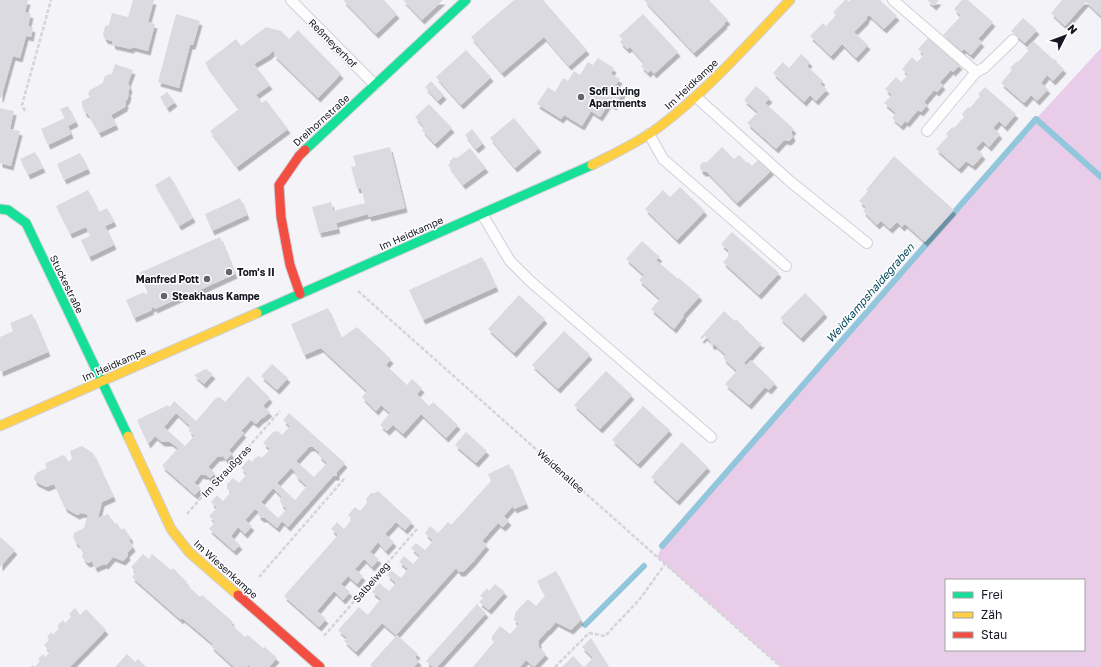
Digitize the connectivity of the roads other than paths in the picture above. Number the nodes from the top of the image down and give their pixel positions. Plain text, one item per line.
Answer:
1 (291, 0) edge
2 (466, 0) edge
3 (790, 0) edge
4 (893, 0) edge
5 (1013, 40) dead end
6 (976, 72) junction
7 (375, 85) junction
8 (696, 97) junction
9 (927, 131) dead end
10 (649, 134) junction
11 (0, 209) edge
12 (482, 214) junction
13 (867, 243) dead end
14 (786, 266) dead end
15 (300, 294) junction
16 (102, 381) junction
17 (0, 426) edge
18 (711, 438) dead end
19 (320, 667) edge

1 - 7 lane, Reßmeyerhof
2 - 7 street, Dreihornstraße
3 - 8 street, Im Heidkampe
4 - 6 lane
5 - 6 lane
6 - 9 lane
7 - 15 street, Dreihornstraße
8 - 10 street, Im Heidkampe
8 - 13 lane
10 - 12 street, Im Heidkampe
10 - 14 lane
11 - 16 street, Stuckestraße
12 - 15 street, Im Heidkampe
12 - 18 lane
15 - 16 street, Im Heidkampe
16 - 17 street, Im Heidkampe
16 - 19 street, Im Wiesenkampe

